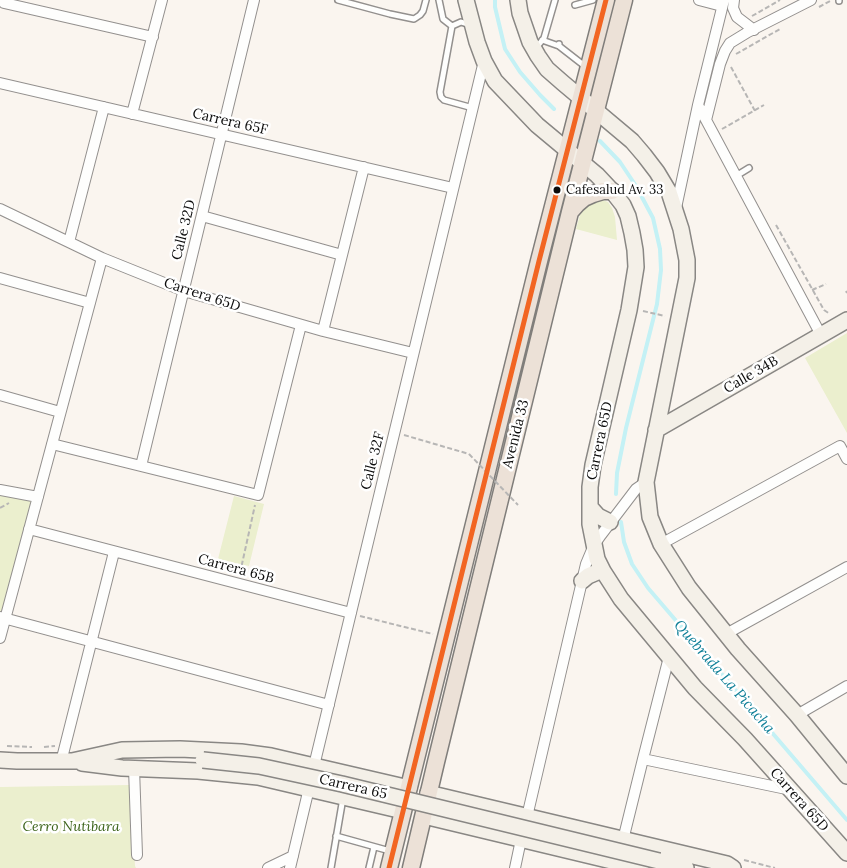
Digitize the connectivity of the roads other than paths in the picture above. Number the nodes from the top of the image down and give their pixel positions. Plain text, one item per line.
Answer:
1 (162, 0) edge
2 (254, 0) edge
3 (338, 0) edge
4 (426, 0) edge
5 (439, 0) edge
6 (466, 0) edge
7 (518, 0) edge
8 (555, 0) edge
9 (593, 0) edge
10 (606, 0) edge
11 (624, 0) edge
12 (699, 0) edge
13 (734, 0) edge
14 (4, 3) dead end
15 (723, 3) edge
16 (813, 4) edge
17 (574, 5) dead end
18 (452, 26) junction
19 (473, 26) junction
20 (754, 30) junction
21 (152, 37) junction
22 (538, 45) junction
23 (484, 61) junction
24 (588, 69) junction
25 (0, 83) edge
26 (580, 98) junction
27 (698, 105) junction
28 (104, 107) junction
29 (473, 108) junction
30 (596, 110) junction
31 (132, 114) junction
32 (706, 120) junction
33 (222, 134) junction
34 (567, 149) junction
35 (582, 163) junction
36 (364, 167) junction
37 (749, 168) dead end
38 (736, 176) junction
39 (453, 188) junction
40 (612, 191) junction
41 (676, 210) junction
42 (570, 212) junction
43 (1, 213) edge
44 (202, 216) junction
45 (69, 242) junction
46 (342, 255) junction
47 (102, 258) junction
48 (0, 278) edge
49 (184, 291) junction
50 (90, 303) junction
51 (842, 316) edge
52 (301, 325) junction
53 (323, 331) junction
54 (821, 335) junction
55 (413, 354) junction
56 (0, 395) edge
57 (60, 412) junction
58 (656, 430) junction
59 (52, 444) junction
60 (847, 459) edge
61 (141, 466) junction
62 (646, 482) junction
63 (0, 490) edge
64 (38, 497) junction
65 (590, 507) junction
66 (610, 522) junction
67 (29, 529) junction
68 (661, 544) junction
69 (594, 545) junction
70 (114, 552) junction
71 (847, 567) edge
72 (602, 570) junction
73 (582, 581) junction
74 (351, 614) junction
75 (3, 618) edge
76 (726, 634) junction
77 (0, 638) edge
78 (92, 642) junction
79 (669, 657) junction
80 (847, 686) edge
81 (328, 705) junction
82 (797, 715) junction
83 (642, 759) junction
84 (0, 760) edge
85 (67, 762) junction
86 (314, 766) junction
87 (134, 768) junction
88 (847, 776) edge
89 (409, 788) junction
90 (309, 789) junction
91 (791, 790) junction
92 (428, 793) junction
93 (344, 797) junction
94 (403, 811) junction
95 (424, 816) junction
96 (527, 817) junction
97 (336, 836) junction
98 (521, 839) junction
99 (623, 840) junction
100 (374, 847) junction
101 (393, 852) junction
102 (847, 853) edge
103 (137, 855) dead end
104 (293, 856) junction
105 (268, 868) edge
106 (290, 868) edge
107 (331, 868) edge
108 (369, 868) edge
109 (389, 868) edge
110 (411, 868) edge
111 (515, 868) edge
112 (641, 868) edge
113 (686, 868) edge
114 (733, 868) edge

1 - 21 street
2 - 33 street, Calle 32D
3 - 4 lane
5 - 18 lane
6 - 19 street, Carrera 65D
7 - 22 street
8 - 22 lane
9 - 17 lane
10 - 24 main road, Avenida 33
11 - 30 main road, Avenida 33
12 - 15 street
13 - 20 street
14 - 21 street
15 - 27 street
16 - 20 street
18 - 19 lane
18 - 29 lane
19 - 23 street, Carrera 65D
20 - 32 street
21 - 31 street
22 - 24 lane
22 - 26 street
23 - 29 street, Calle 32F
23 - 34 street, Carrera 65D
24 - 26 main road, Avenida 33
25 - 28 street, Carrera 65F
26 - 30 street
26 - 34 main road, Avenida 33
27 - 32 street
27 - 41 street
28 - 31 street, Carrera 65F
28 - 45 street
29 - 39 street, Calle 32F
30 - 35 main road, Avenida 33
30 - 41 street
31 - 33 street, Carrera 65F
32 - 38 street
33 - 36 street, Carrera 65F
33 - 44 street, Calle 32D
34 - 35 street, Carrera 65D
34 - 89 main road, Avenida 33
35 - 40 street, Carrera 65D
35 - 42 main road, Avenida 33
36 - 39 street, Carrera 65F
36 - 46 street
37 - 38 lane
38 - 54 street
39 - 55 street, Calle 32F
40 - 42 main road
40 - 65 street, Carrera 65D
41 - 58 street
42 - 92 main road, Avenida 33
43 - 45 street, Carrera 65D
44 - 46 street
44 - 49 street, Calle 32D
45 - 47 street, Carrera 65D
46 - 53 street
47 - 49 street, Carrera 65D
47 - 50 street
48 - 50 street
49 - 52 street, Carrera 65D
49 - 61 street, Calle 32D
50 - 57 street
51 - 54 street, Calle 34B
52 - 53 street, Carrera 65D
52 - 61 street
53 - 55 street, Carrera 65D
54 - 58 street, Calle 34B
55 - 74 street, Calle 32F
56 - 57 street
57 - 59 street
58 - 62 street
59 - 61 street
59 - 64 street
60 - 68 street
62 - 66 street
62 - 68 street
63 - 64 street
64 - 67 street
65 - 66 street
65 - 69 street, Carrera 65D
66 - 69 street
67 - 70 street, Carrera 65B
67 - 75 street
68 - 76 street
69 - 72 street, Carrera 65D
69 - 73 street
70 - 74 street, Carrera 65B
70 - 78 street
71 - 76 street
72 - 73 street
72 - 79 street, Carrera 65D
73 - 96 street
74 - 81 street, Calle 32F
75 - 77 street
75 - 78 street
76 - 82 street
78 - 81 street
78 - 85 street
79 - 83 street
79 - 91 street, Carrera 65D
80 - 82 street
81 - 86 street, Calle 32F
82 - 88 street
83 - 91 street
83 - 99 street
84 - 85 street, Carrera 65
85 - 86 street, Carrera 65
85 - 87 street, Carrera 65
85 - 113 street, Carrera 65, bridge
86 - 89 street, Carrera 65
86 - 90 street, Calle 32F
87 - 90 street, Carrera 65
87 - 103 street
89 - 94 main road, Avenida 33
90 - 93 street, Carrera 65
90 - 104 street, Calle 32F
91 - 102 street, Carrera 65D
92 - 95 main road, Avenida 33
92 - 96 street
93 - 94 street, Carrera 65
93 - 97 lane
94 - 101 main road, Avenida 33
95 - 98 street
95 - 110 main road, Avenida 33
96 - 98 street
96 - 99 street
97 - 100 lane
97 - 107 lane
98 - 111 street
98 - 112 street
99 - 114 street
100 - 101 lane
100 - 108 lane
101 - 109 main road, Avenida 33
104 - 105 street
104 - 106 street, Calle 32F

